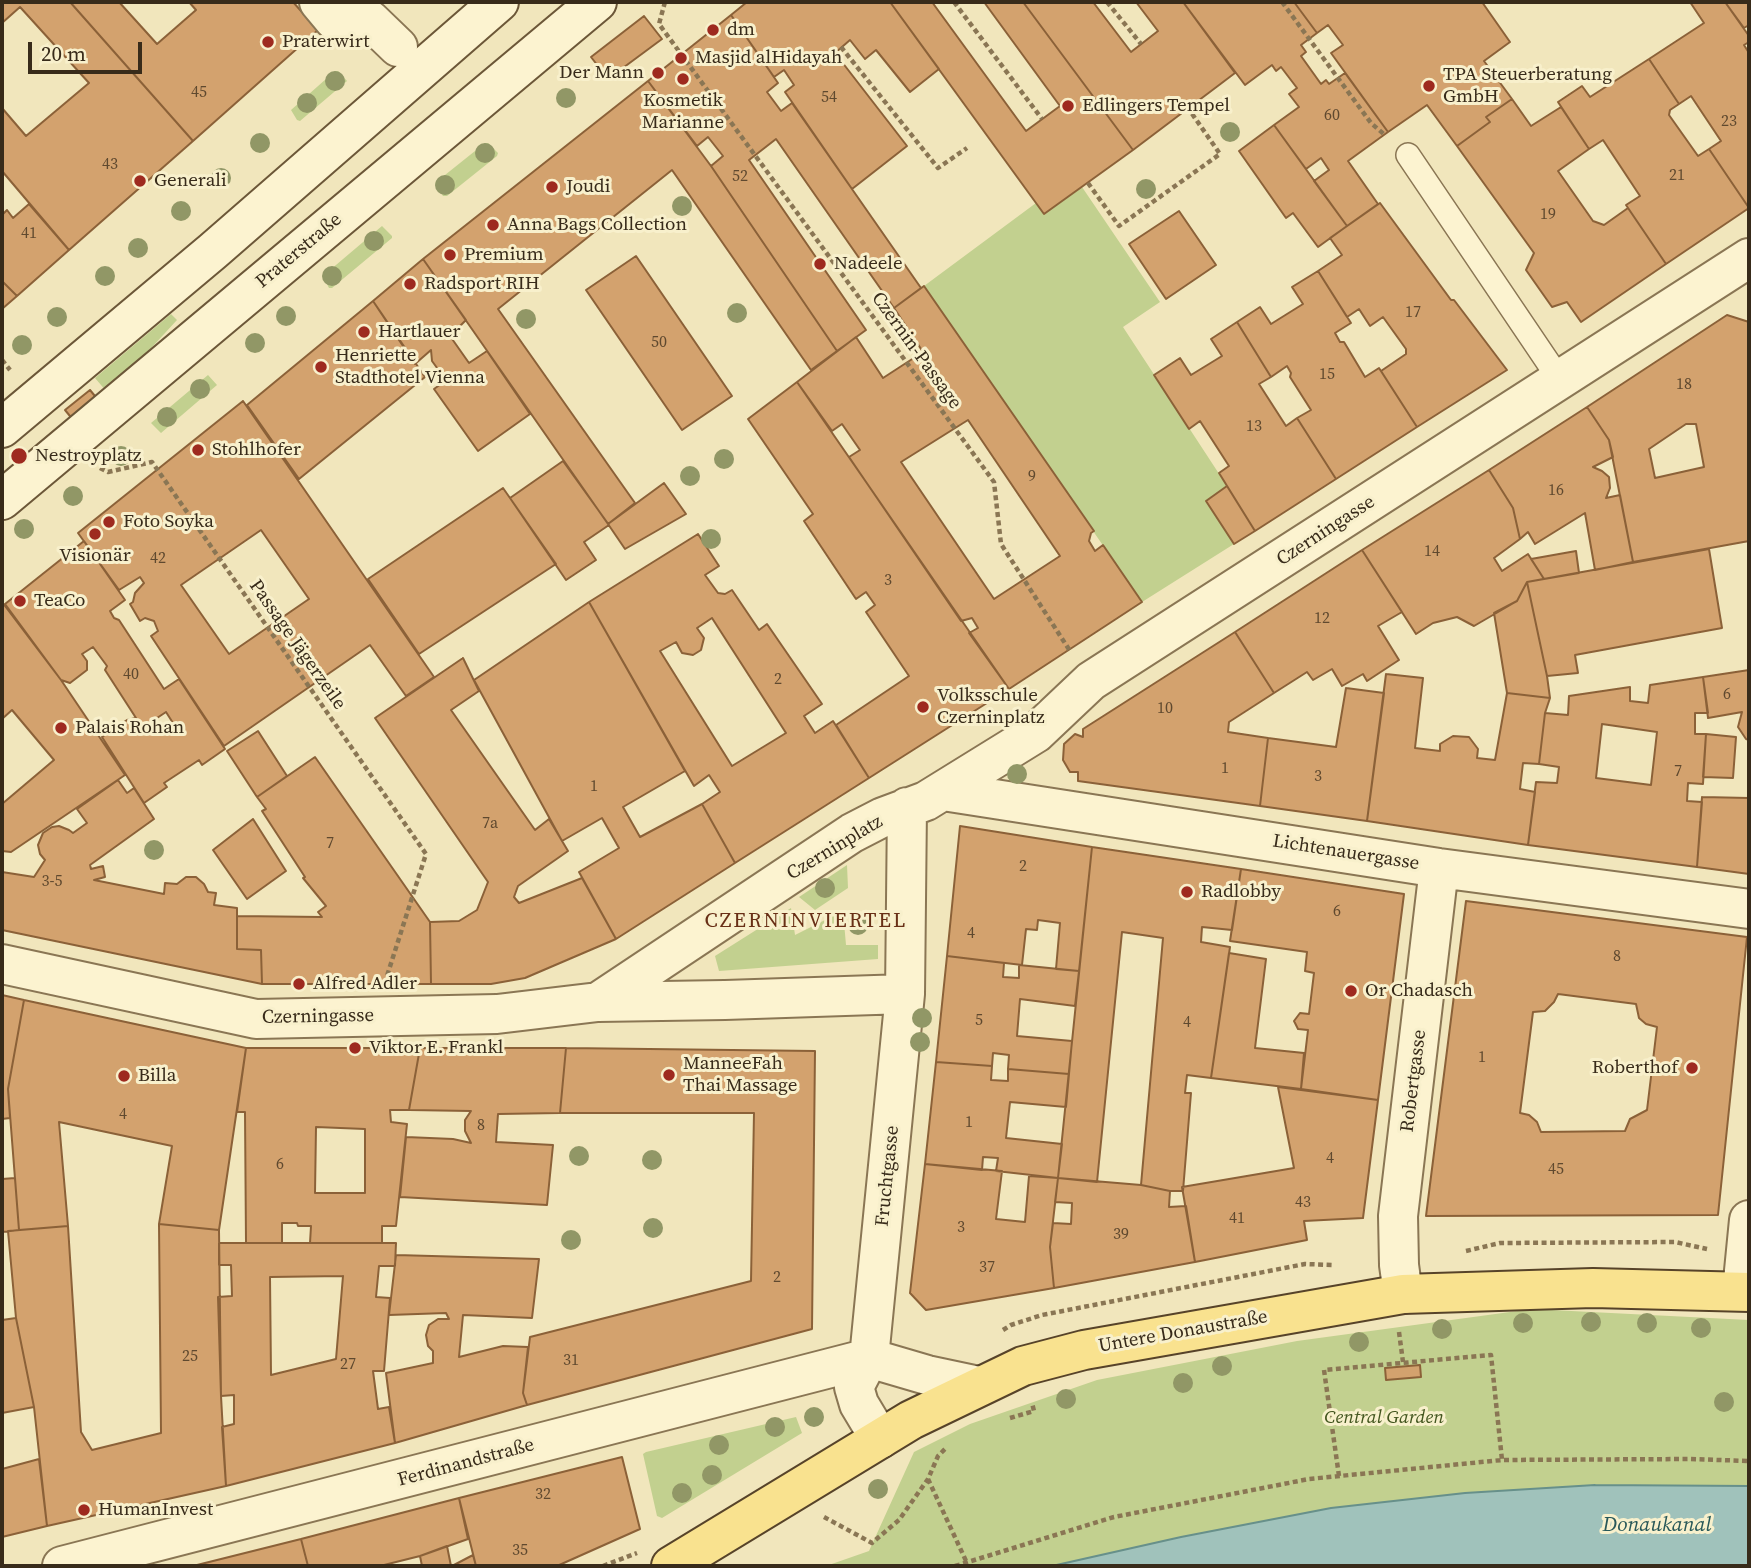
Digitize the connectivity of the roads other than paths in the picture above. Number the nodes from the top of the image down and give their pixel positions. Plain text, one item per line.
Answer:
1 (318, 2) edge
2 (499, 2) edge
3 (597, 2) edge
4 (398, 47) dead end
5 (1408, 155) road end
6 (1749, 258) edge
7 (1560, 380) junction
8 (2, 428) edge
9 (2, 500) edge
10 (943, 791) junction
11 (907, 807) junction
12 (1440, 868) junction
13 (1749, 909) edge
14 (2, 964) edge
15 (905, 993) junction
16 (597, 1002) junction
17 (1749, 1220) edge
18 (1746, 1292) edge
19 (1401, 1312) junction
20 (869, 1358) junction
21 (979, 1386) junction
22 (880, 1439) junction
23 (150, 1556) edge
24 (62, 1566) edge
25 (671, 1566) edge

1 - 4 street
2 - 8 street
3 - 9 street, Praterstraße
5 - 7 lane
6 - 7 street, Czerningasse
7 - 10 street, Czerningasse
10 - 11 street, Czerningasse
10 - 12 street, Lichtenauergasse
11 - 15 street, Czerninplatz
11 - 16 street, Czerninplatz
12 - 13 street, Lichtenauergasse
12 - 19 street, Robertgasse
14 - 16 street, Czerningasse
15 - 16 street
15 - 20 street, Fruchtgasse
17 - 18 street
18 - 19 main road, Untere Donaustraße
19 - 21 main road, Untere Donaustraße
20 - 21 street
20 - 22 street, Fruchtgasse
20 - 23 street, Ferdinandstraße
21 - 22 main road, Untere Donaustraße
22 - 25 main road, Untere Donaustraße
23 - 24 street, Ferdinandstraße

